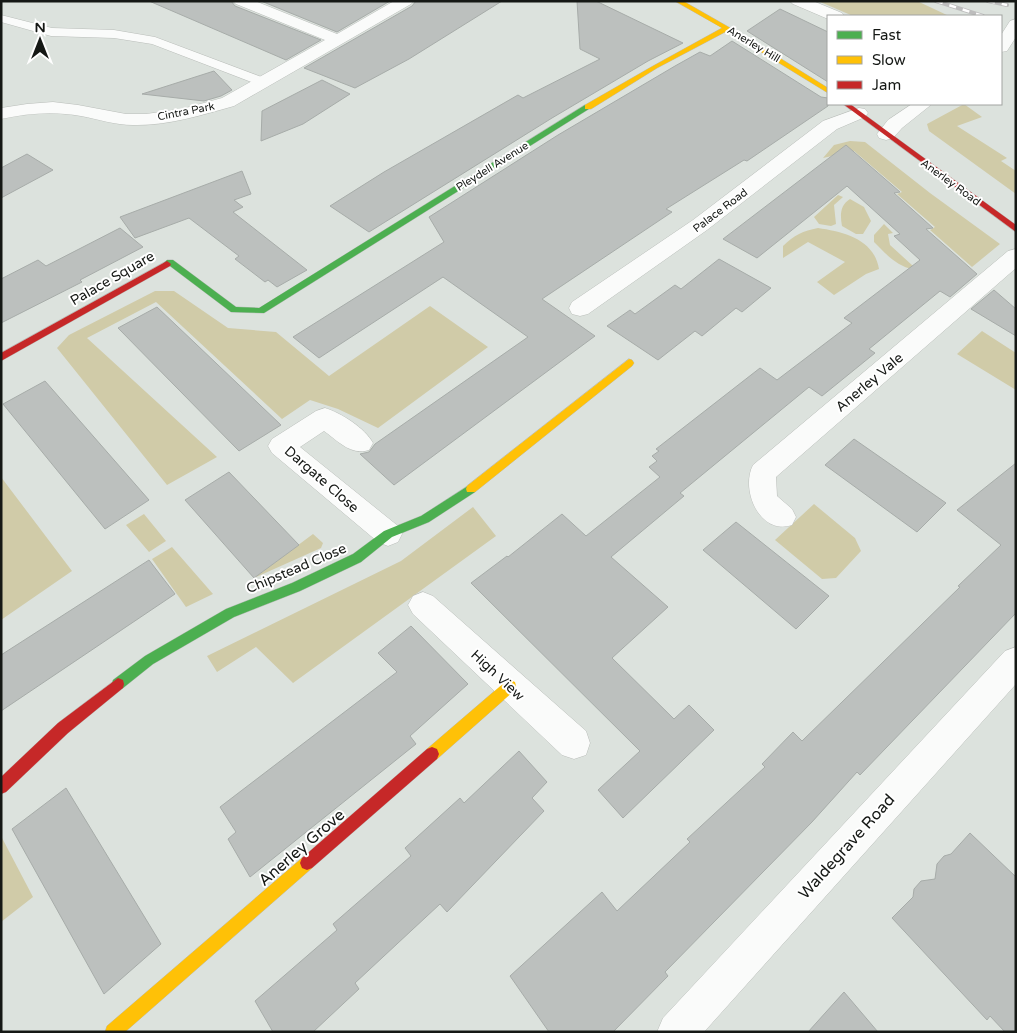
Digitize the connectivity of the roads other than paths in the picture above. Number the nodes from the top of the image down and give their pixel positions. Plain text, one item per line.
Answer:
1 (241, 1) edge
2 (406, 1) edge
3 (678, 1) edge
4 (798, 1) edge
5 (833, 15) edge
6 (1, 18) edge
7 (1016, 24) edge
8 (727, 28) junction
9 (338, 40) junction
10 (1002, 45) edge
11 (263, 82) junction
12 (827, 90) edge
13 (922, 105) edge
14 (853, 108) edge
15 (1, 114) edge
16 (886, 134) junction
17 (1016, 229) edge
18 (1016, 256) edge
19 (580, 308) dead end
20 (261, 311) joint
21 (1, 358) edge
22 (629, 363) dead end
23 (360, 444) dead end
24 (782, 517) dead end
25 (388, 534) junction
26 (423, 605) dead end
27 (1016, 661) edge
28 (510, 686) junction
29 (574, 743) dead end
30 (1, 786) edge
31 (113, 1032) edge
32 (677, 1032) edge

1 - 9 street
2 - 9 street, Cintra Park
3 - 8 street, Anerley Hill
4 - 5 street
6 - 11 lane
7 - 10 street
8 - 12 street, Anerley Hill
8 - 20 street, Pleydell Avenue
9 - 11 street, Cintra Park
11 - 15 street, Cintra Park
13 - 16 street
14 - 16 street
14 - 19 street, Palace Road
16 - 17 street, Anerley Road
18 - 24 street, Anerley Vale
20 - 21 street, Palace Square
22 - 25 street, Chipstead Close
23 - 25 street, Dargate Close
25 - 30 street, Chipstead Close
26 - 28 street, High View
27 - 32 street, Waldegrave Road
28 - 29 street, High View
28 - 31 street, Anerley Grove

